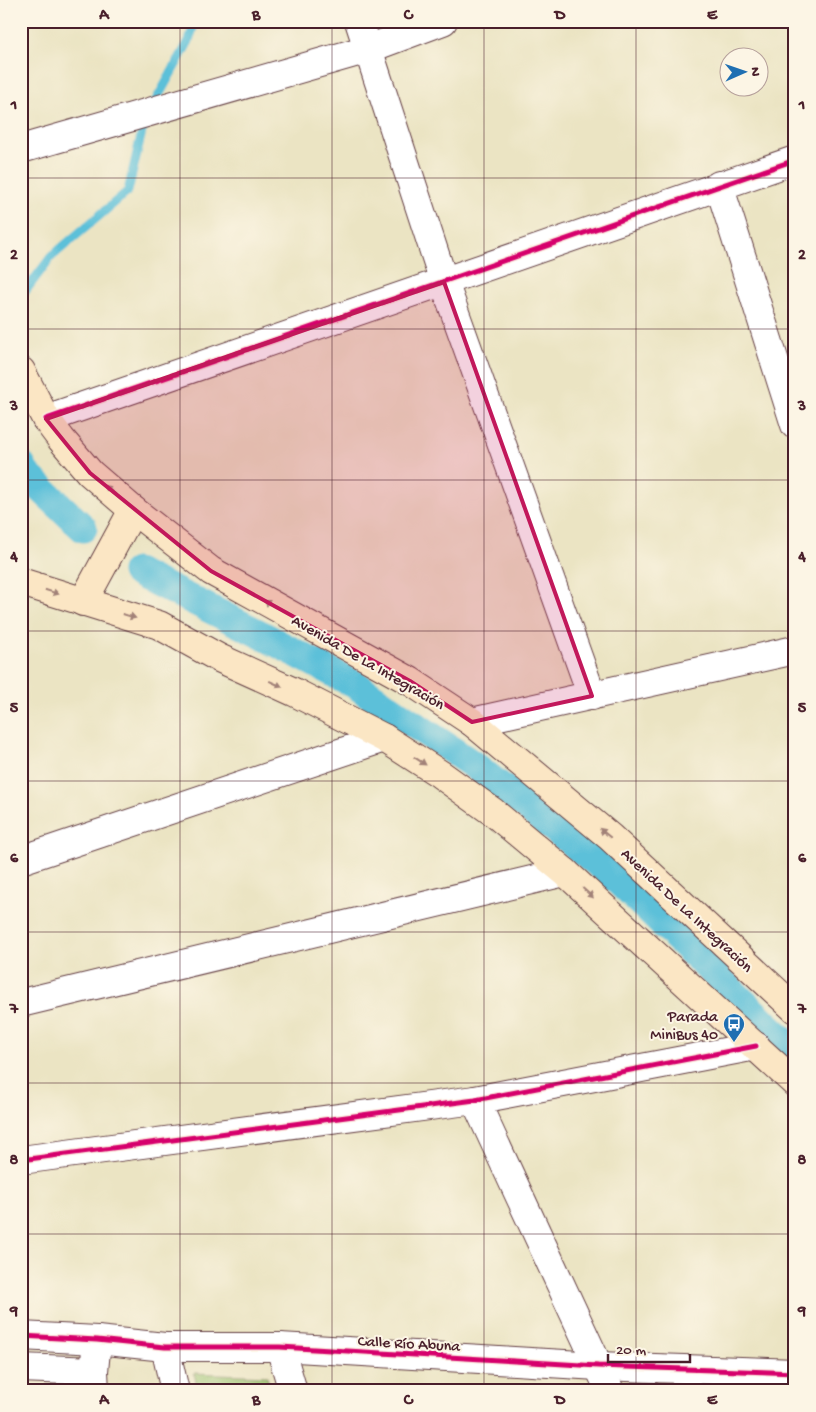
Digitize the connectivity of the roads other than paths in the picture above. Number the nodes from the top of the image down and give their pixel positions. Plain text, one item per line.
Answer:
1 (359, 21) edge
2 (443, 21) edge
3 (368, 49) junction
4 (21, 149) edge
5 (795, 160) edge
6 (719, 185) junction
7 (444, 282) junction
8 (21, 371) edge
9 (46, 419) junction
10 (795, 424) edge
11 (133, 510) junction
12 (21, 582) edge
13 (83, 602) junction
14 (795, 650) edge
15 (592, 696) junction
16 (472, 722) junction
17 (384, 738) junction
18 (21, 860) edge
19 (565, 872) junction
20 (21, 1003) edge
21 (795, 1009) edge
22 (756, 1046) junction
23 (795, 1084) edge
24 (475, 1100) junction
25 (21, 1160) edge
26 (21, 1336) edge
27 (97, 1340) junction
28 (165, 1347) junction
29 (280, 1348) junction
30 (598, 1366) junction
31 (21, 1368) edge
32 (795, 1373) edge
33 (95, 1381) edge
34 (175, 1391) edge
35 (293, 1391) edge
36 (610, 1391) edge

1 - 3 street
2 - 3 street
3 - 4 street
3 - 7 street
5 - 6 street
6 - 7 street
6 - 10 street
7 - 9 street
7 - 15 street
8 - 9 main road, Avenida De La Integración
11 -> 9 main road, Avenida De La Integración
11 - 13 main road
16 -> 11 main road, Avenida De La Integración
12 -> 13 main road
13 -> 17 main road
14 - 15 street
15 - 16 street
21 -> 16 main road, Avenida De La Integración
17 - 18 street
17 -> 19 main road
19 - 20 street
19 -> 22 main road
22 - 23 main road
22 - 24 street
24 - 25 street
24 - 30 street
26 - 27 street, Calle Río Abuna
27 - 28 street, Calle Río Abuna
27 - 33 street
28 - 29 street, Calle Río Abuna
28 - 34 street
29 - 30 street, Calle Río Abuna
29 - 35 street
30 - 32 street, Calle Río Abuna
30 - 36 street
31 - 33 street

